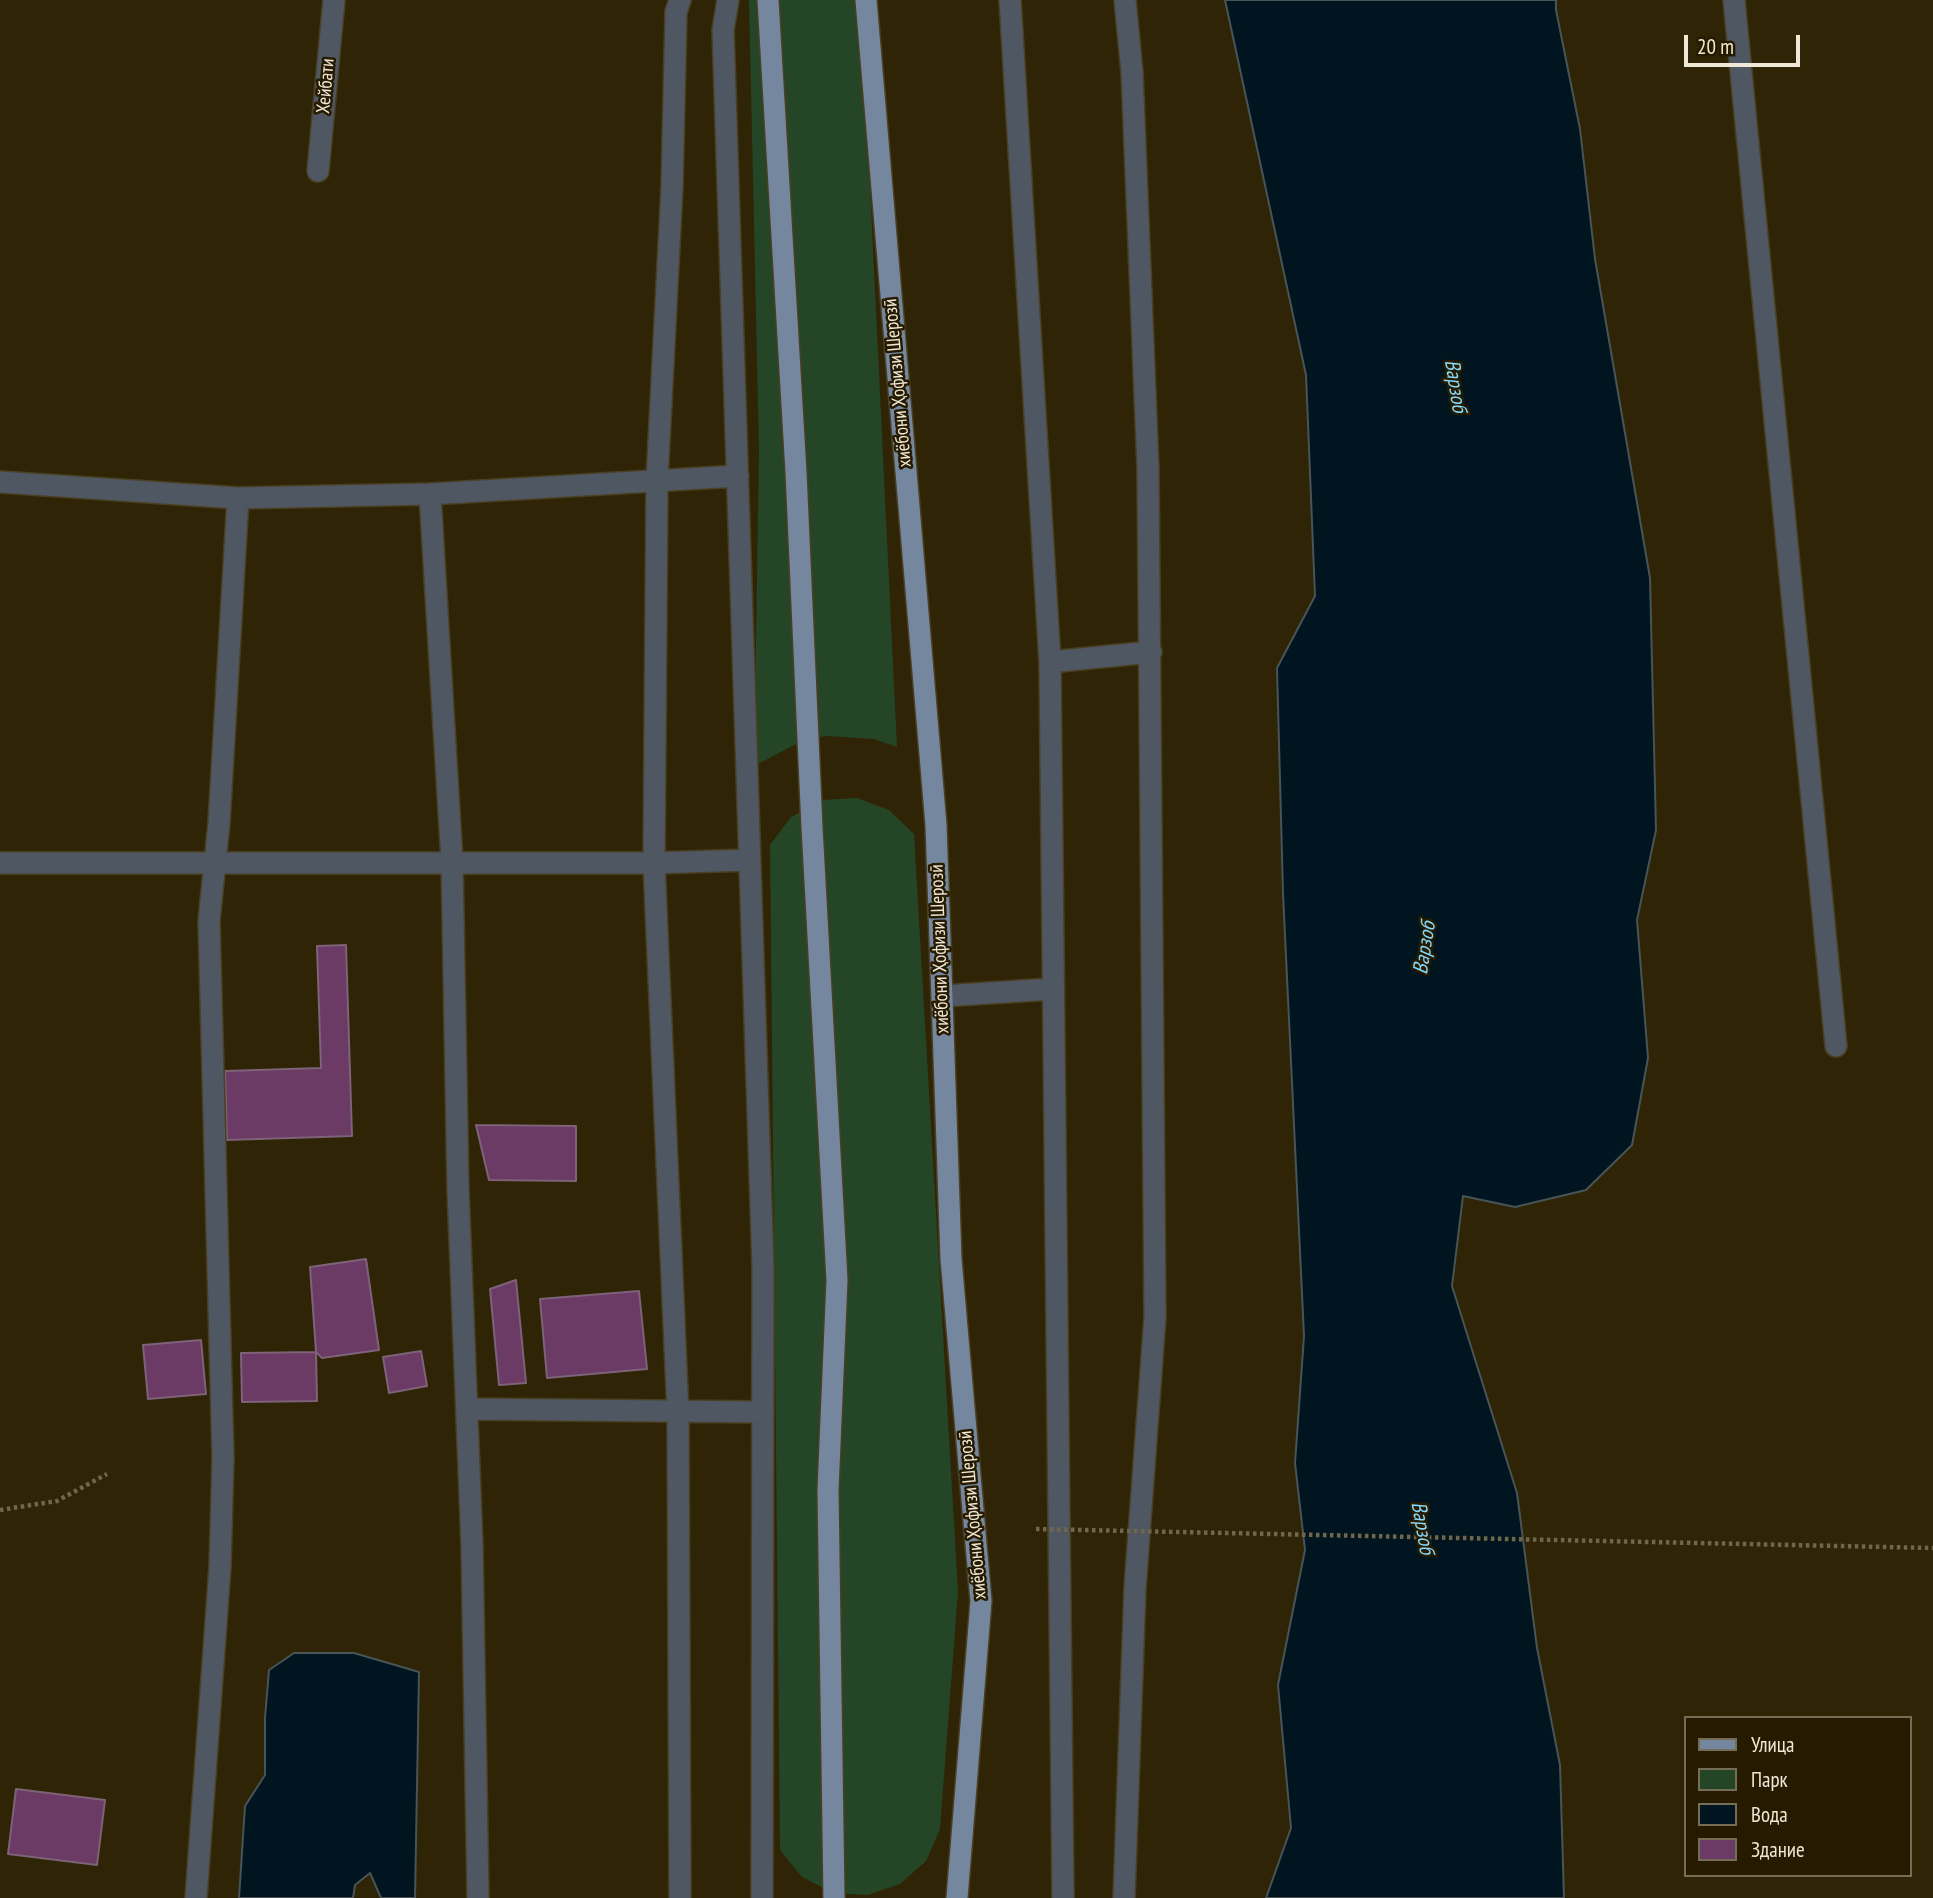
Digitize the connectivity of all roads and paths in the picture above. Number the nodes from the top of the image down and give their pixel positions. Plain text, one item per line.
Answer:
1 (334, 0) edge
2 (680, 0) edge
3 (727, 0) edge
4 (768, 0) edge
5 (866, 0) edge
6 (1010, 0) edge
7 (1125, 0) edge
8 (1734, 0) edge
9 (318, 172) dead end
10 (738, 476) junction
11 (657, 480) junction
12 (0, 482) edge
13 (430, 494) junction
14 (237, 498) junction
15 (1150, 652) junction
16 (1050, 662) junction
17 (750, 860) junction
18 (452, 861) junction
19 (0, 863) edge
20 (215, 863) junction
21 (654, 863) junction
22 (1052, 989) junction
23 (942, 996) junction
24 (1836, 1046) dead end
25 (467, 1409) junction
26 (763, 1412) junction
27 (678, 1414) junction
28 (107, 1474) dead end
29 (0, 1510) edge
30 (1036, 1529) dead end
31 (1933, 1548) edge
32 (196, 1898) edge
33 (478, 1898) edge
34 (680, 1898) edge
35 (762, 1898) edge
36 (834, 1898) edge
37 (957, 1898) edge
38 (1063, 1898) edge
39 (1124, 1898) edge

1 - 9 street, Хейбати
2 - 11 street
3 - 10 street
4 - 36 main road
5 - 23 main road, хиёбони Ҳофизи Шерозӣ
6 - 16 street
7 - 15 street
8 - 24 street
10 - 11 street
10 - 17 street
11 - 13 street
11 - 21 street
12 - 14 street
13 - 14 street
13 - 18 street
14 - 20 street
15 - 16 street
15 - 39 street
16 - 22 street
17 - 21 street
17 - 26 street
18 - 20 street
18 - 21 street
18 - 25 street
19 - 20 street
20 - 32 street
21 - 27 street
22 - 23 street
22 - 38 street
23 - 37 main road, хиёбони Ҳофизи Шерозӣ
25 - 27 street
25 - 33 street
26 - 27 street
26 - 35 street
27 - 34 street
28 - 29 path
30 - 31 path, bridge

